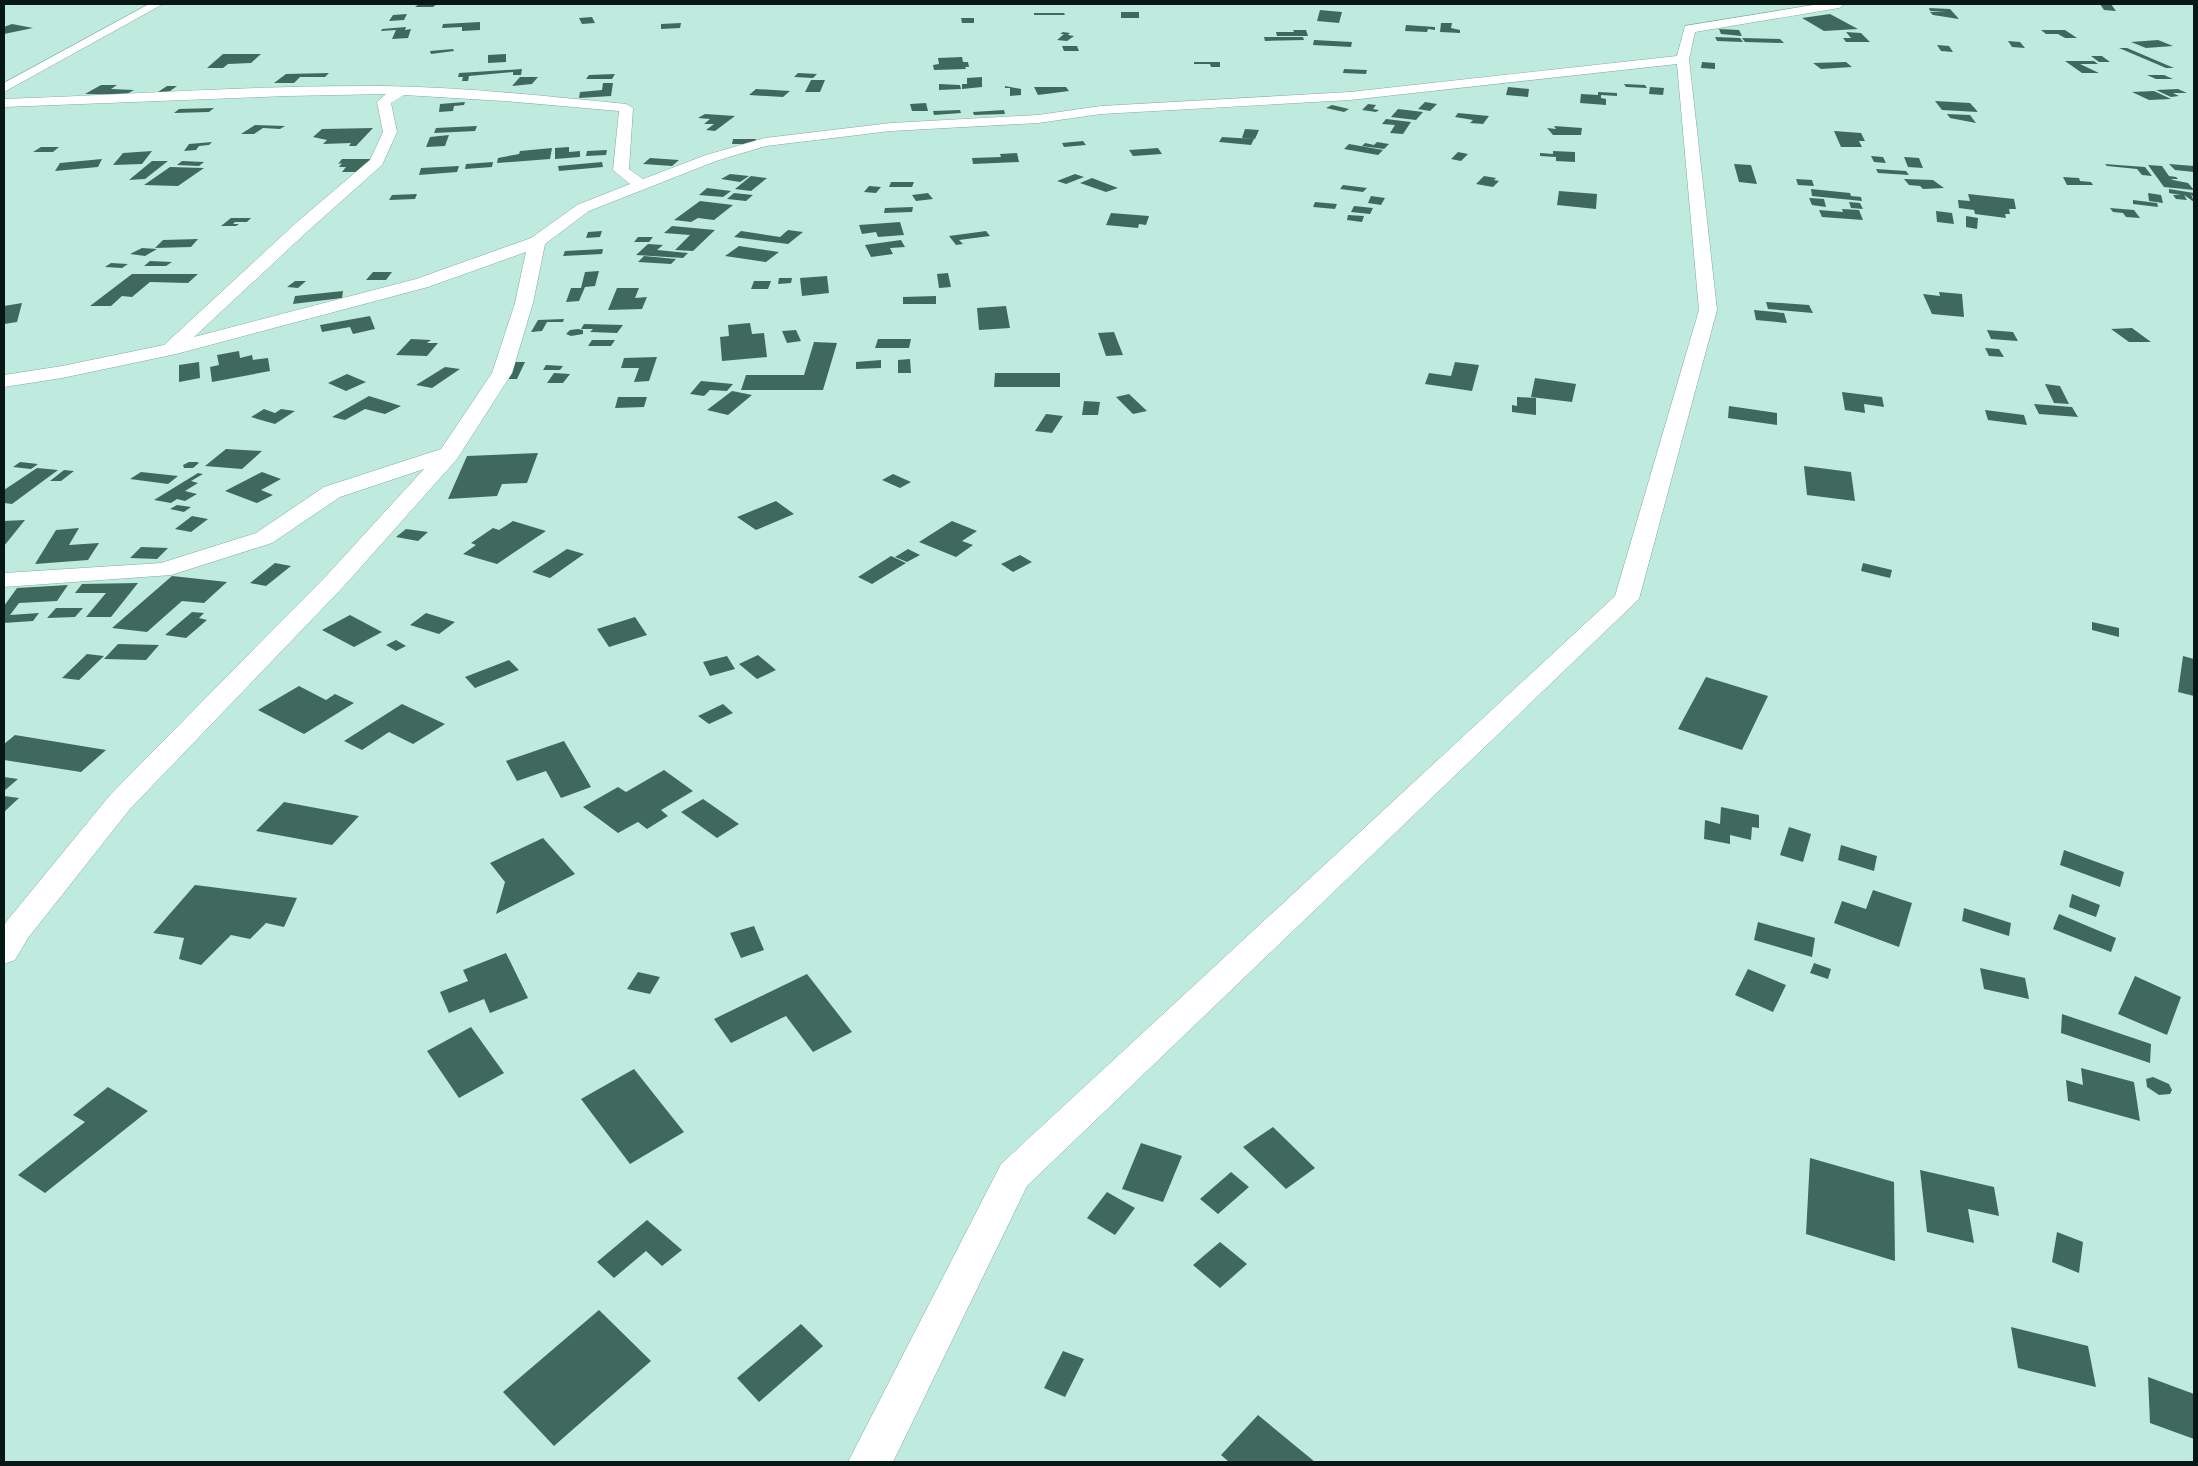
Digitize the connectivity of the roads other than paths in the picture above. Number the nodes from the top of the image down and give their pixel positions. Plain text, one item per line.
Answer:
1 (157, 4) edge
2 (1840, 4) edge
3 (1683, 59) junction
4 (4, 88) edge
5 (400, 91) junction
6 (4, 103) edge
7 (642, 186) junction
8 (537, 242) junction
9 (169, 350) junction
10 (4, 381) edge
11 (450, 454) junction
12 (4, 580) edge
13 (4, 952) edge
14 (870, 1462) edge

1 - 4 street
2 - 3 street
3 - 7 street
3 - 14 street
5 - 6 street
5 - 7 street
5 - 9 street
7 - 8 street
8 - 9 street
8 - 11 street
9 - 10 street
11 - 12 street
11 - 13 street

